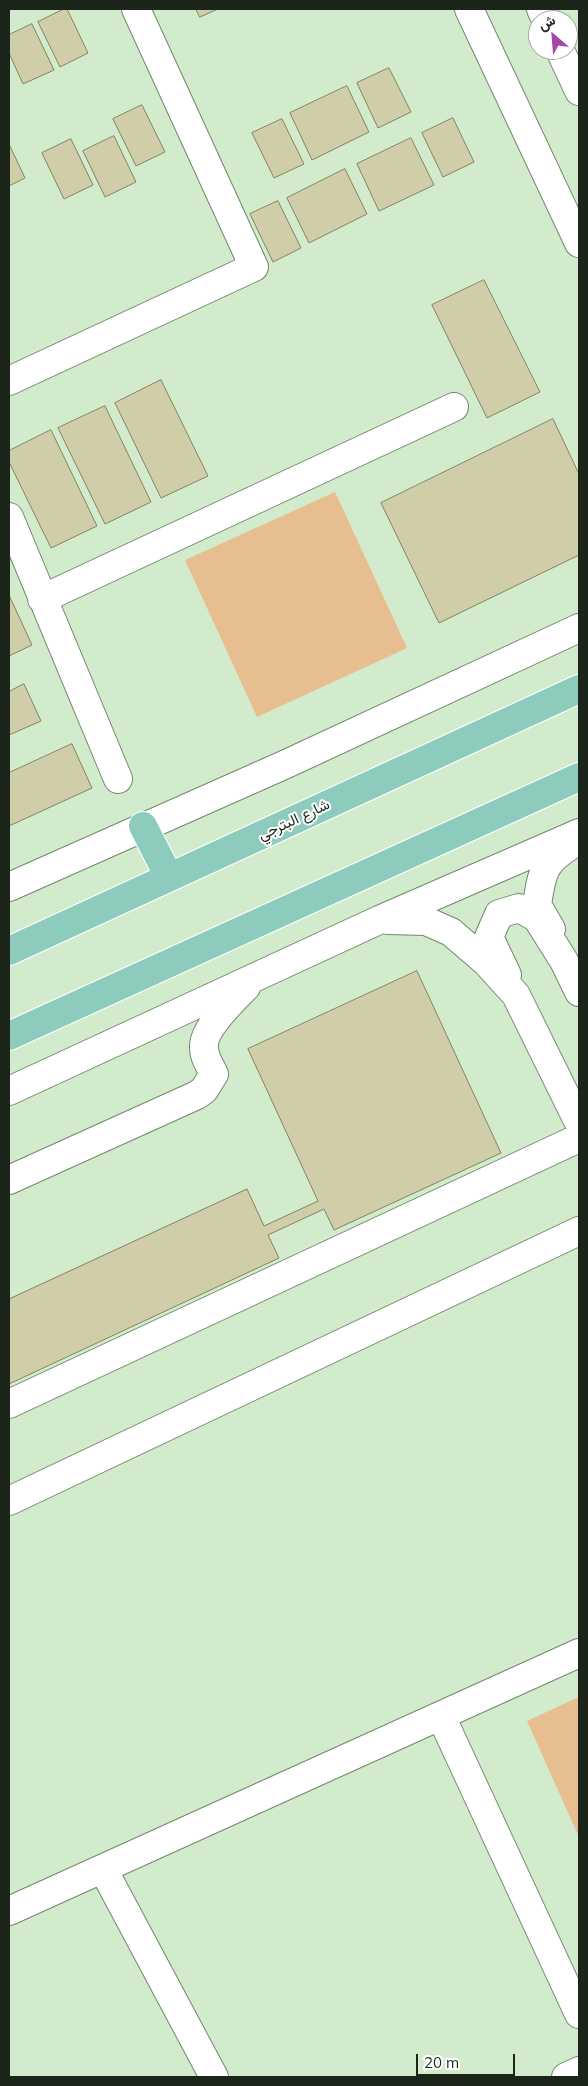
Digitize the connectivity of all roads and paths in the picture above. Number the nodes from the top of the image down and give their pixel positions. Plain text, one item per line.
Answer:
1 (136, 9) edge
2 (469, 9) edge
3 (565, 60) edge
4 (579, 91) edge
5 (579, 243) edge
6 (9, 381) edge
7 (454, 408) dead end
8 (9, 517) edge
9 (42, 599) junction
10 (579, 628) edge
11 (579, 689) edge
12 (579, 777) edge
13 (118, 779) dead end
14 (143, 826) junction
15 (579, 833) edge
16 (579, 840) edge
17 (169, 877) junction
18 (9, 888) edge
19 (378, 920) junction
20 (9, 951) edge
21 (564, 961) junction
22 (255, 977) junction
23 (579, 992) edge
24 (516, 995) junction
25 (9, 1036) edge
26 (9, 1092) edge
27 (579, 1124) edge
28 (579, 1138) edge
29 (9, 1180) edge
30 (579, 1231) edge
31 (9, 1404) edge
32 (9, 1501) edge
33 (579, 1653) edge
34 (441, 1716) junction
35 (103, 1869) junction
36 (9, 1911) edge
37 (579, 2014) edge
38 (579, 2071) edge
39 (214, 2077) edge
40 (566, 2077) edge

1 - 6 street
2 - 5 street
3 - 4 street
7 - 9 street
8 - 9 street
9 - 13 street
10 - 14 street
11 - 17 main road, شارع البترجي
12 - 25 main road
14 - 17 main road
14 - 18 street
15 - 19 street
16 - 21 street
17 - 20 main road, شارع البترجي
19 - 22 street
19 - 24 street
21 - 23 street
21 - 24 street
22 - 26 street
22 - 29 street
24 - 27 street
28 - 31 street
30 - 32 street
33 - 34 street
34 - 35 street
34 - 37 street
35 - 36 street
35 - 39 street
38 - 40 street

